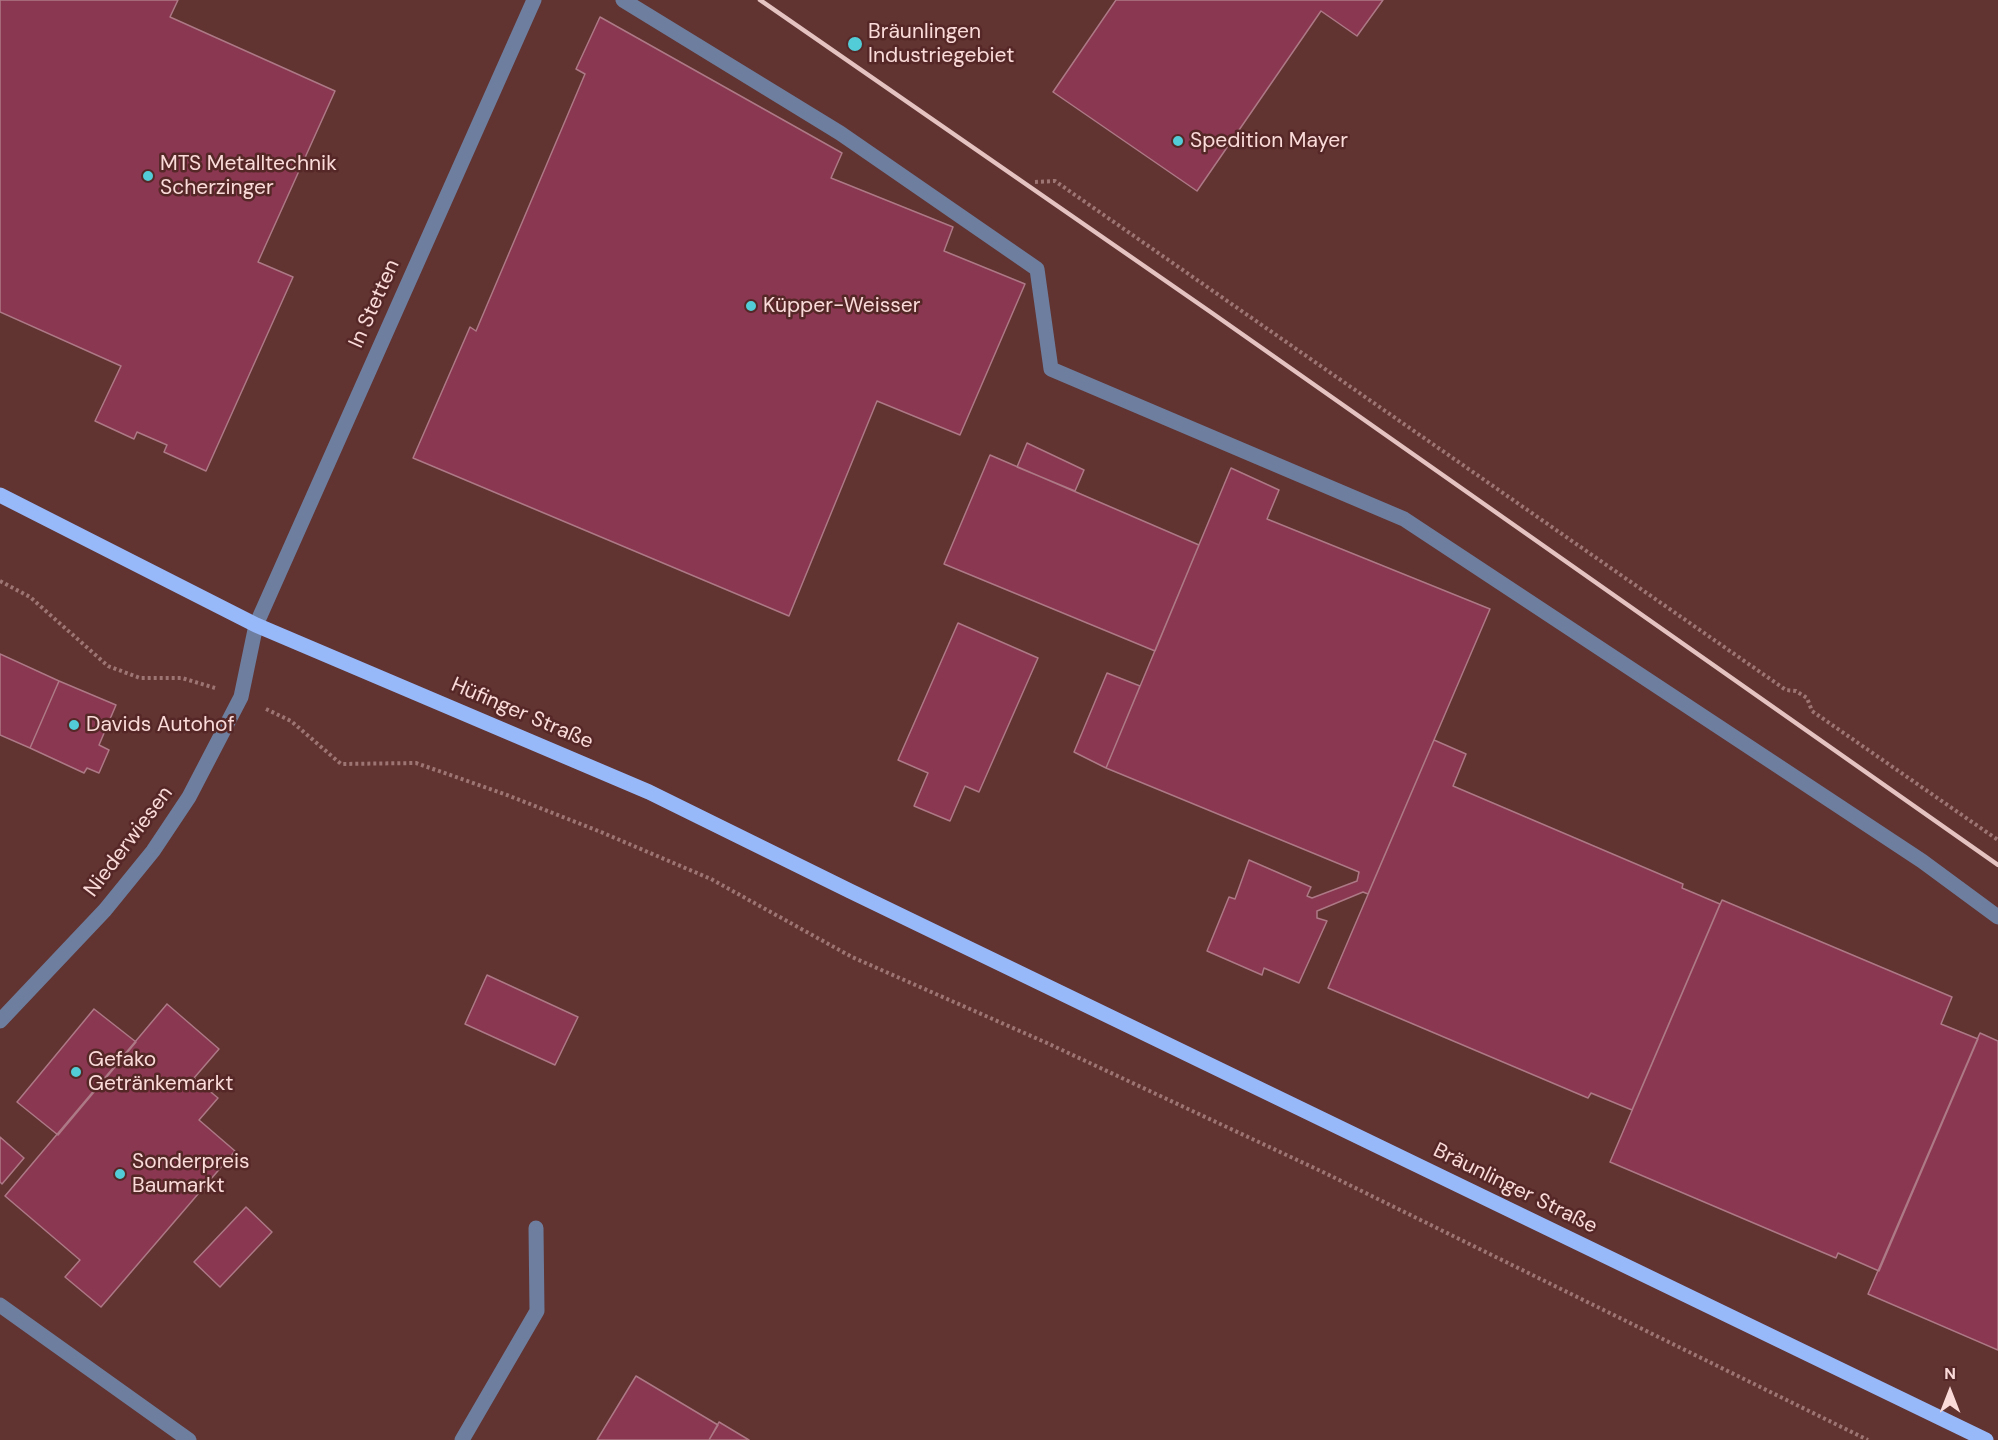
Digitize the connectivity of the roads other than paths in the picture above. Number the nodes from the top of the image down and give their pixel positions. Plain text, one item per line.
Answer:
1 (534, 0) edge
2 (623, 0) edge
3 (0, 495) edge
4 (256, 625) junction
5 (1998, 917) edge
6 (1026, 977) joint
7 (0, 1022) edge
8 (536, 1228) dead end
9 (0, 1305) edge
10 (189, 1440) edge
11 (462, 1440) edge
12 (1986, 1440) edge

1 - 4 street, In Stetten
2 - 5 street
3 - 4 main road, Hüfinger Straße
4 - 6 main road, Hüfinger Straße
4 - 7 street, Niederwiesen
6 - 12 main road, Bräunlinger Straße
8 - 11 street
9 - 10 street

